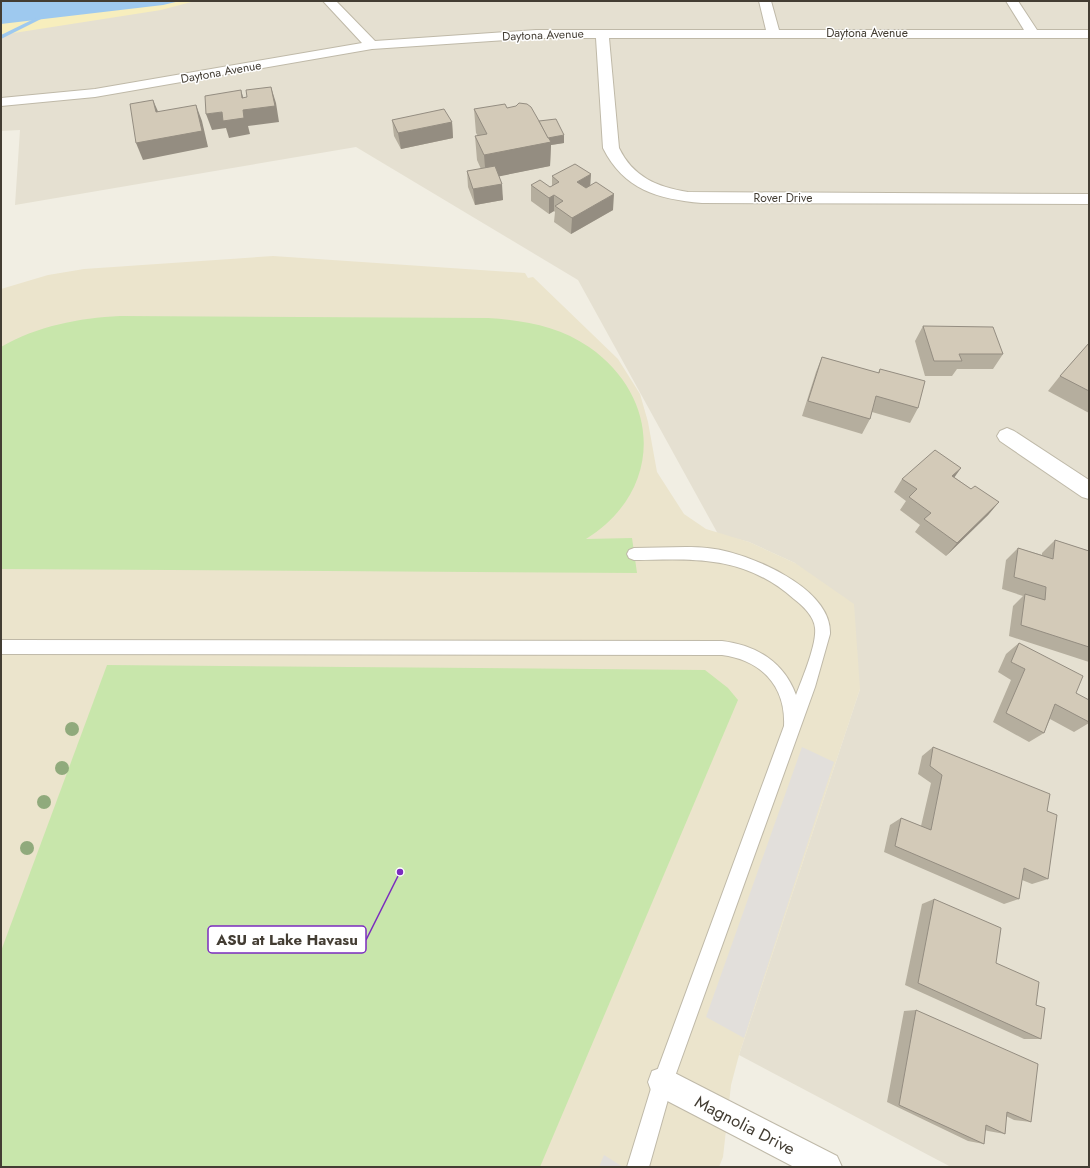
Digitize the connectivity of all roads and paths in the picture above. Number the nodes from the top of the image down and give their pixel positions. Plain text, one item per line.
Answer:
1 (329, 1) edge
2 (765, 1) edge
3 (1012, 1) edge
4 (602, 33) junction
5 (773, 33) junction
6 (1032, 33) junction
7 (1089, 34) edge
8 (372, 46) junction
9 (1, 102) edge
10 (1089, 199) edge
11 (1007, 436) dead end
12 (1089, 491) edge
13 (634, 554) dead end
14 (1, 647) edge
15 (791, 732) junction
16 (663, 1082) junction
17 (638, 1167) edge
18 (826, 1167) edge

1 - 8 street
2 - 5 street
3 - 6 street
4 - 5 street, Daytona Avenue
4 - 8 street, Daytona Avenue
4 - 10 street, Rover Drive
5 - 6 street, Daytona Avenue
6 - 7 street, Daytona Avenue
8 - 9 street, Daytona Avenue
11 - 12 street
13 - 15 lane
14 - 15 lane
15 - 16 lane
16 - 17 lane
16 - 18 street, Magnolia Drive

